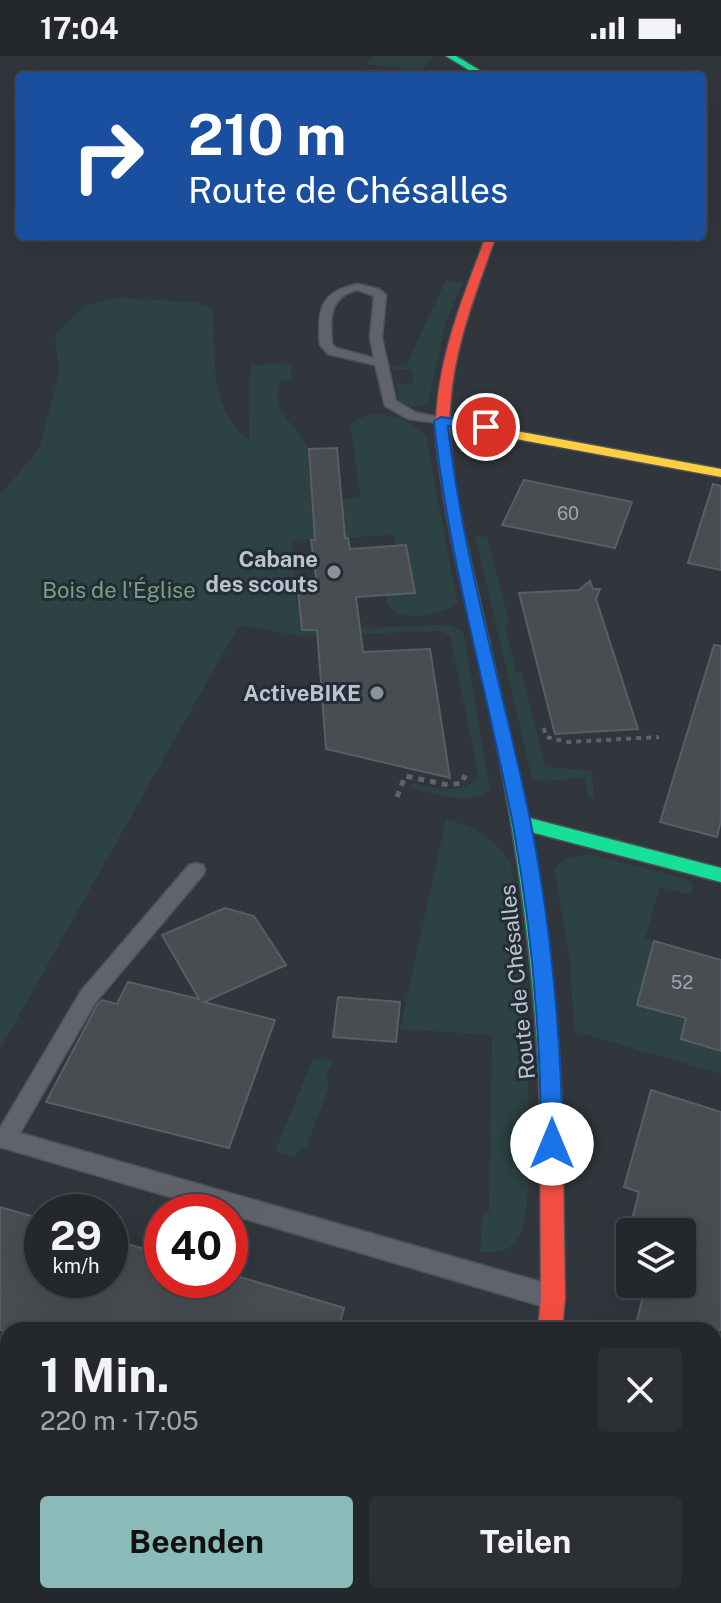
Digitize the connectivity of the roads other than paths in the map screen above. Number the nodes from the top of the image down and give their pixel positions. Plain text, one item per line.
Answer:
1 (450, 56) edge
2 (478, 72) edge
3 (490, 240) edge
4 (381, 363) junction
5 (441, 421) junction
6 (721, 473) edge
7 (521, 823) junction
8 (196, 870) dead end
9 (721, 875) edge
10 (553, 1298) junction
11 (551, 1322) edge

1 - 2 street
3 - 5 street, Route de Chésalles
4 - 4 lane
4 - 5 lane
5 - 6 street
5 - 7 street, Route de Chésalles
7 - 9 street
7 - 10 street, Route de Chésalles
8 - 10 lane
10 - 11 street, Route de Chésalles

